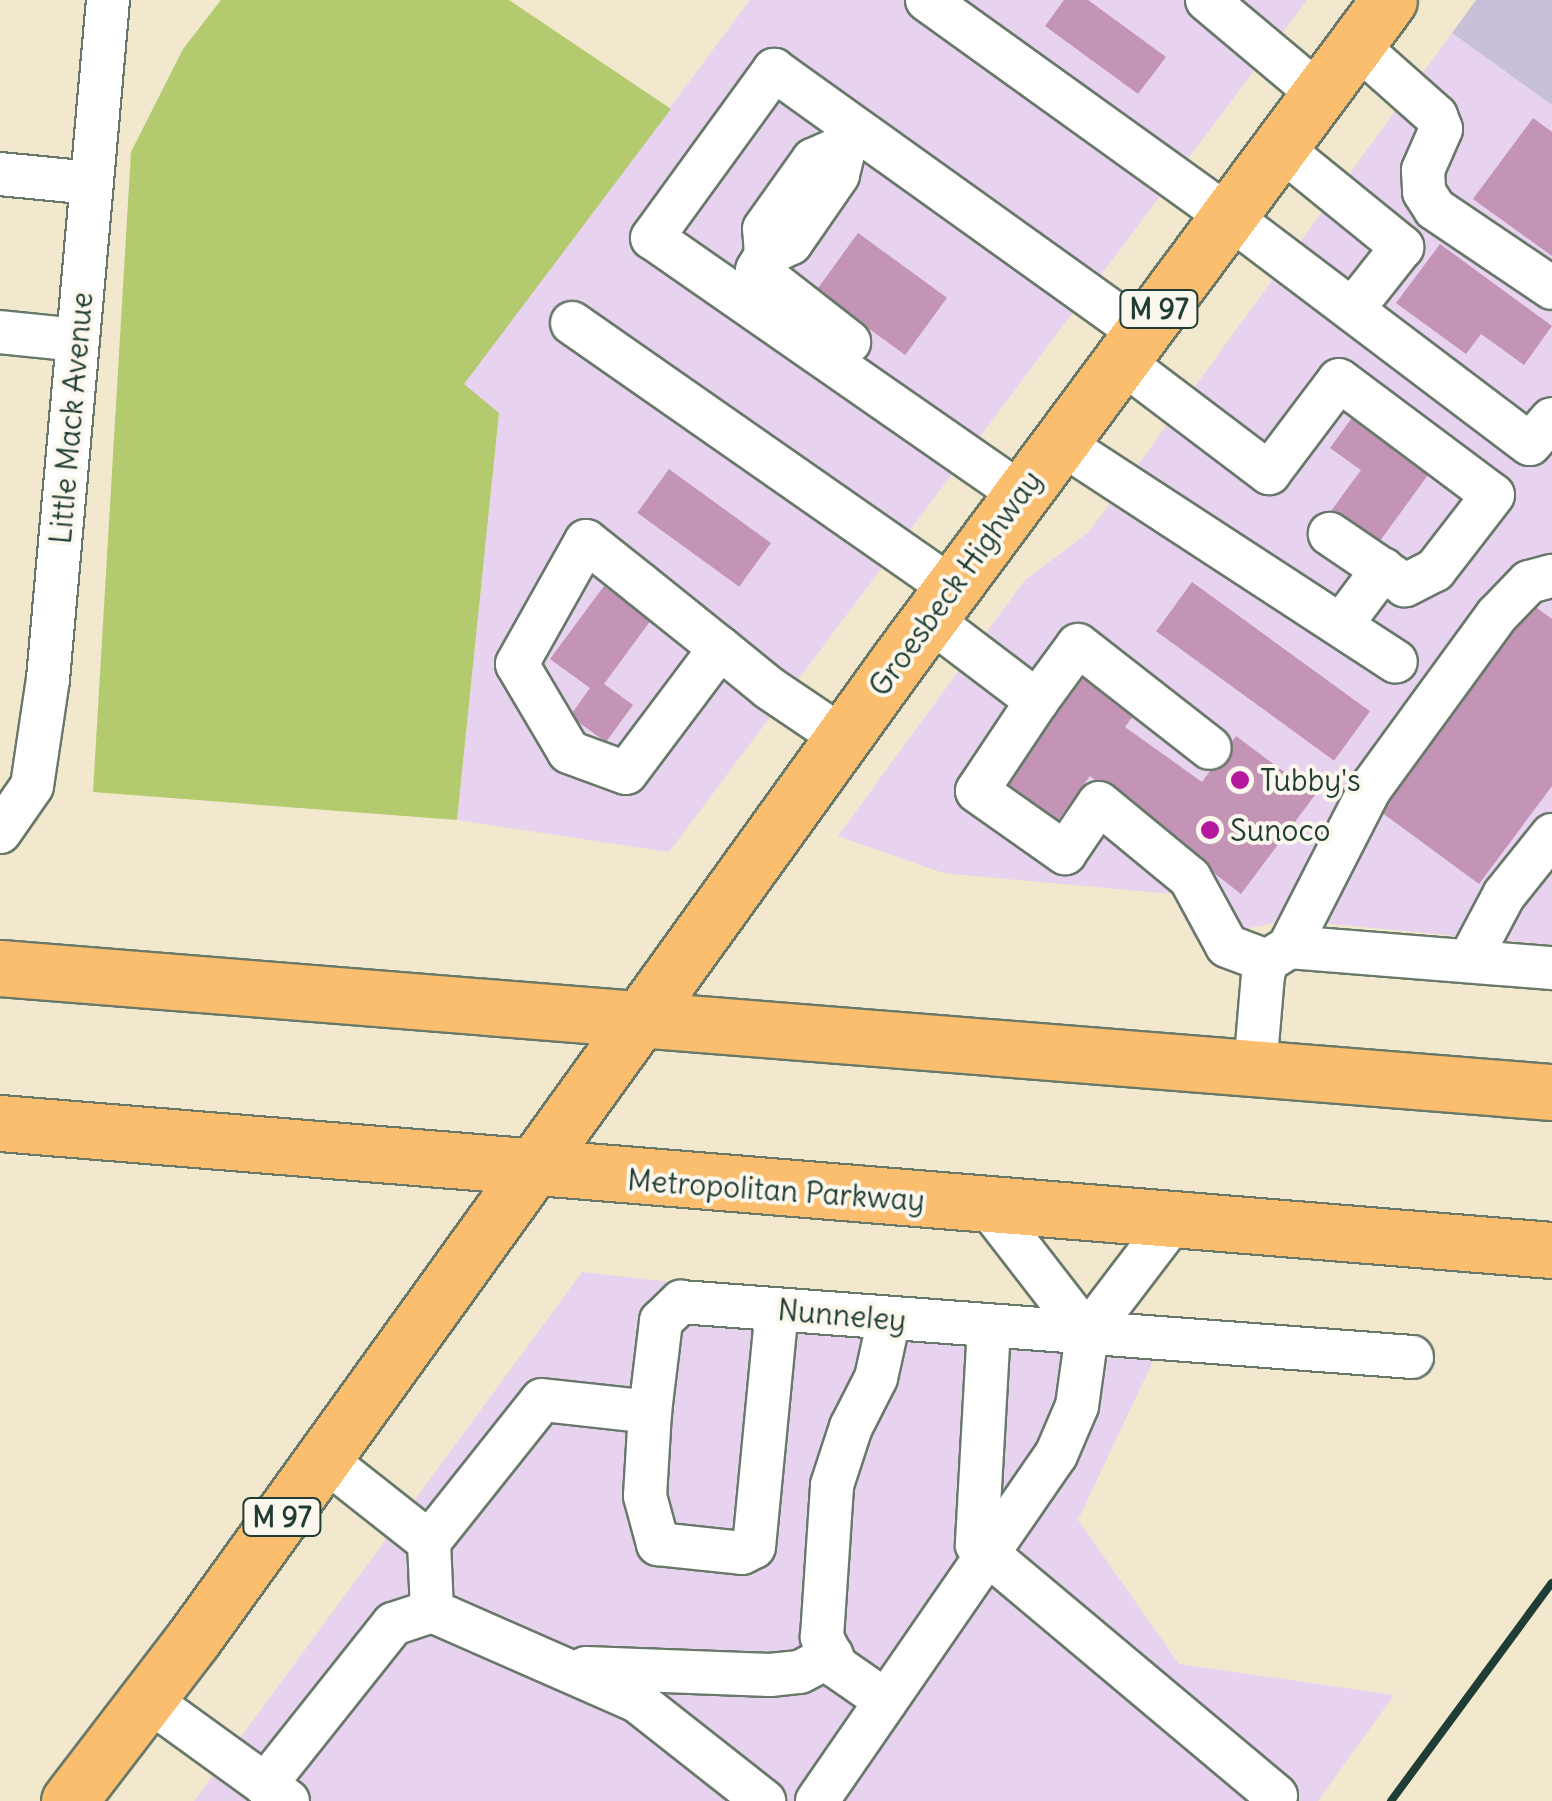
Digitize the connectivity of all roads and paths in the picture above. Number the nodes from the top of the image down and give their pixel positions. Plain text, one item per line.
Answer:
1 (108, 0) edge
2 (927, 0) edge
3 (1206, 0) edge
4 (1389, 0) edge
5 (1356, 45) junction
6 (1319, 94) junction
7 (851, 137) junction
8 (1279, 147) junction
9 (0, 174) edge
10 (92, 183) junction
11 (1228, 216) junction
12 (1552, 288) edge
13 (1352, 310) junction
14 (572, 323) dead end
15 (0, 332) edge
16 (78, 340) junction
17 (1131, 347) junction
18 (890, 404) junction
19 (1552, 419) edge
20 (1059, 442) junction
21 (1021, 494) junction
22 (1330, 534) dead end
23 (1382, 569) junction
24 (1552, 576) edge
25 (940, 603) junction
26 (1341, 625) junction
27 (720, 648) junction
28 (1396, 662) dead end
29 (1037, 702) junction
30 (842, 738) junction
31 (1210, 748) dead end
32 (3, 830) edge
33 (1552, 835) edge
34 (1278, 954) junction
35 (1469, 961) junction
36 (0, 968) edge
37 (1552, 968) edge
38 (640, 1018) junction
39 (1255, 1068) junction
40 (1552, 1092) edge
41 (0, 1124) edge
42 (527, 1171) junction
43 (987, 1206) junction
44 (1174, 1220) junction
45 (1552, 1250) edge
46 (777, 1310) junction
47 (889, 1319) junction
48 (990, 1327) junction
49 (1086, 1334) junction
50 (1412, 1357) dead end
51 (650, 1412) junction
52 (324, 1458) junction
53 (429, 1542) junction
54 (988, 1553) junction
55 (432, 1611) junction
56 (832, 1655) junction
57 (562, 1668) junction
58 (147, 1698) junction
59 (886, 1701) junction
60 (276, 1793) edge
61 (69, 1801) edge
62 (764, 1801) edge
63 (817, 1801) edge
64 (1273, 1801) edge

1 - 10 street, Little Mack Avenue
2 - 11 street
3 - 6 street
4 - 5 main road, Groesbeck Highway / M 97
5 - 6 main road, Groesbeck Highway / M 97
5 - 12 street
6 - 8 main road, Groesbeck Highway / M 97
7 - 17 street
7 - 18 street
7 - 18 street
8 - 11 main road, Groesbeck Highway / M 97
8 - 13 street
9 - 10 street
10 - 16 street, Little Mack Avenue
11 - 13 street
11 - 17 main road, Groesbeck Highway / M 97
13 - 19 street
14 - 25 street
15 - 16 street
16 - 32 street, Little Mack Avenue
17 - 20 main road, Groesbeck Highway / M 97
17 - 23 street
18 - 21 street
20 - 21 main road, Groesbeck Highway / M 97
20 - 26 street
21 - 25 main road, Groesbeck Highway / M 97
22 - 23 street
23 - 26 street
24 - 34 street
25 - 29 street
25 - 30 main road, Groesbeck Highway / M 97
26 - 28 street
27 - 27 street
27 - 30 street
29 - 31 street
29 - 34 street
30 - 38 main road, Groesbeck Highway / M 97
33 - 35 street
34 - 35 street
34 - 39 street
35 - 37 street
36 - 38 main road
38 - 39 main road
38 - 42 main road, Groesbeck Highway / M 97
39 - 40 main road
41 - 42 main road, Metropolitan Parkway
42 - 43 main road, Metropolitan Parkway
42 - 52 main road, M 97
43 - 44 main road, Metropolitan Parkway
43 - 49 street
44 - 45 main road, Metropolitan Parkway
44 - 49 street
46 - 47 street, Nunneley
46 - 51 street, Nunneley
46 - 51 street
47 - 48 street, Nunneley
47 - 56 street
48 - 49 street, Nunneley
48 - 54 street
49 - 50 street, Nunneley
49 - 54 street
51 - 53 street
52 - 53 street
52 - 58 main road, M 97
53 - 55 street
54 - 59 street
54 - 64 street
55 - 57 street
55 - 60 street
56 - 57 street
56 - 59 street
57 - 62 street
58 - 60 street
58 - 61 main road, M 97
59 - 63 street

